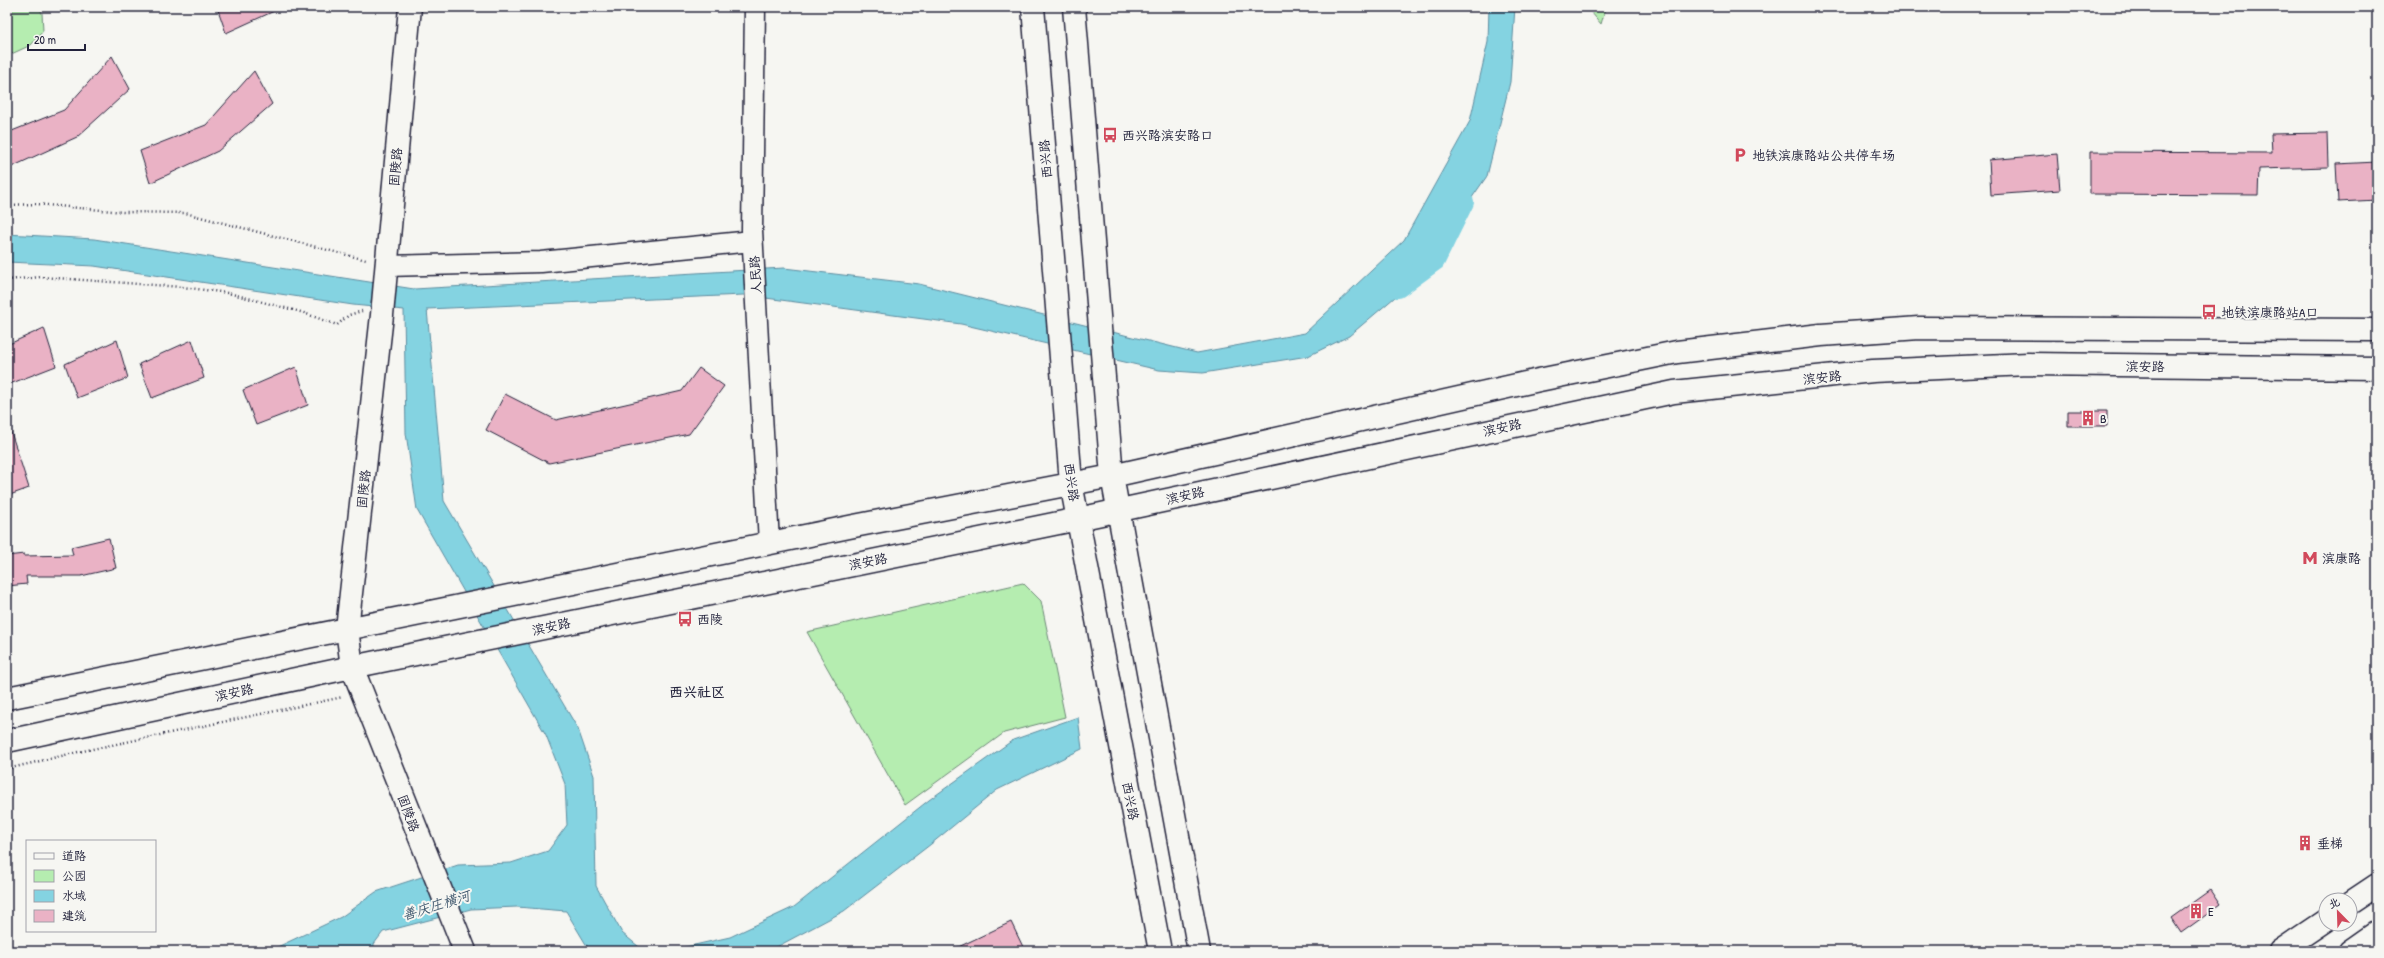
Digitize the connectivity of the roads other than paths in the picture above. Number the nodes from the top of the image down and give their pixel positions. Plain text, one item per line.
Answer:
1 (410, 7) edge
2 (755, 7) edge
3 (1033, 7) edge
4 (1074, 7) edge
5 (752, 240) junction
6 (386, 266) junction
7 (2377, 330) edge
8 (2377, 368) edge
9 (1112, 476) junction
10 (1071, 483) junction
11 (1119, 510) junction
12 (1078, 519) junction
13 (769, 543) junction
14 (347, 629) junction
15 (352, 667) junction
16 (7, 698) edge
17 (7, 741) edge
18 (2377, 885) edge
19 (2358, 898) edge
20 (2318, 925) edge
21 (2377, 932) edge
22 (465, 951) edge
23 (1160, 951) edge
24 (1199, 951) edge
25 (2280, 951) edge
26 (2350, 951) edge

1 - 6 main road, 固陵路
2 - 5 street, 人民路
3 - 10 main road, 西兴路
4 - 9 main road
5 - 6 street
5 - 13 street, 人民路
6 - 14 main road, 固陵路
7 - 9 main road
8 - 11 main road, 滨安路
9 - 10 main road
9 - 11 main road
10 - 12 main road, 西兴路
10 - 13 main road
11 - 12 main road, 滨安路
11 - 24 main road
12 - 15 main road, 滨安路
12 - 23 main road, 西兴路
13 - 14 main road
14 - 15 main road, 固陵路
14 - 16 main road
15 - 17 main road, 滨安路
15 - 22 main road, 固陵路
18 - 19 main road
20 - 25 main road
21 - 26 main road

